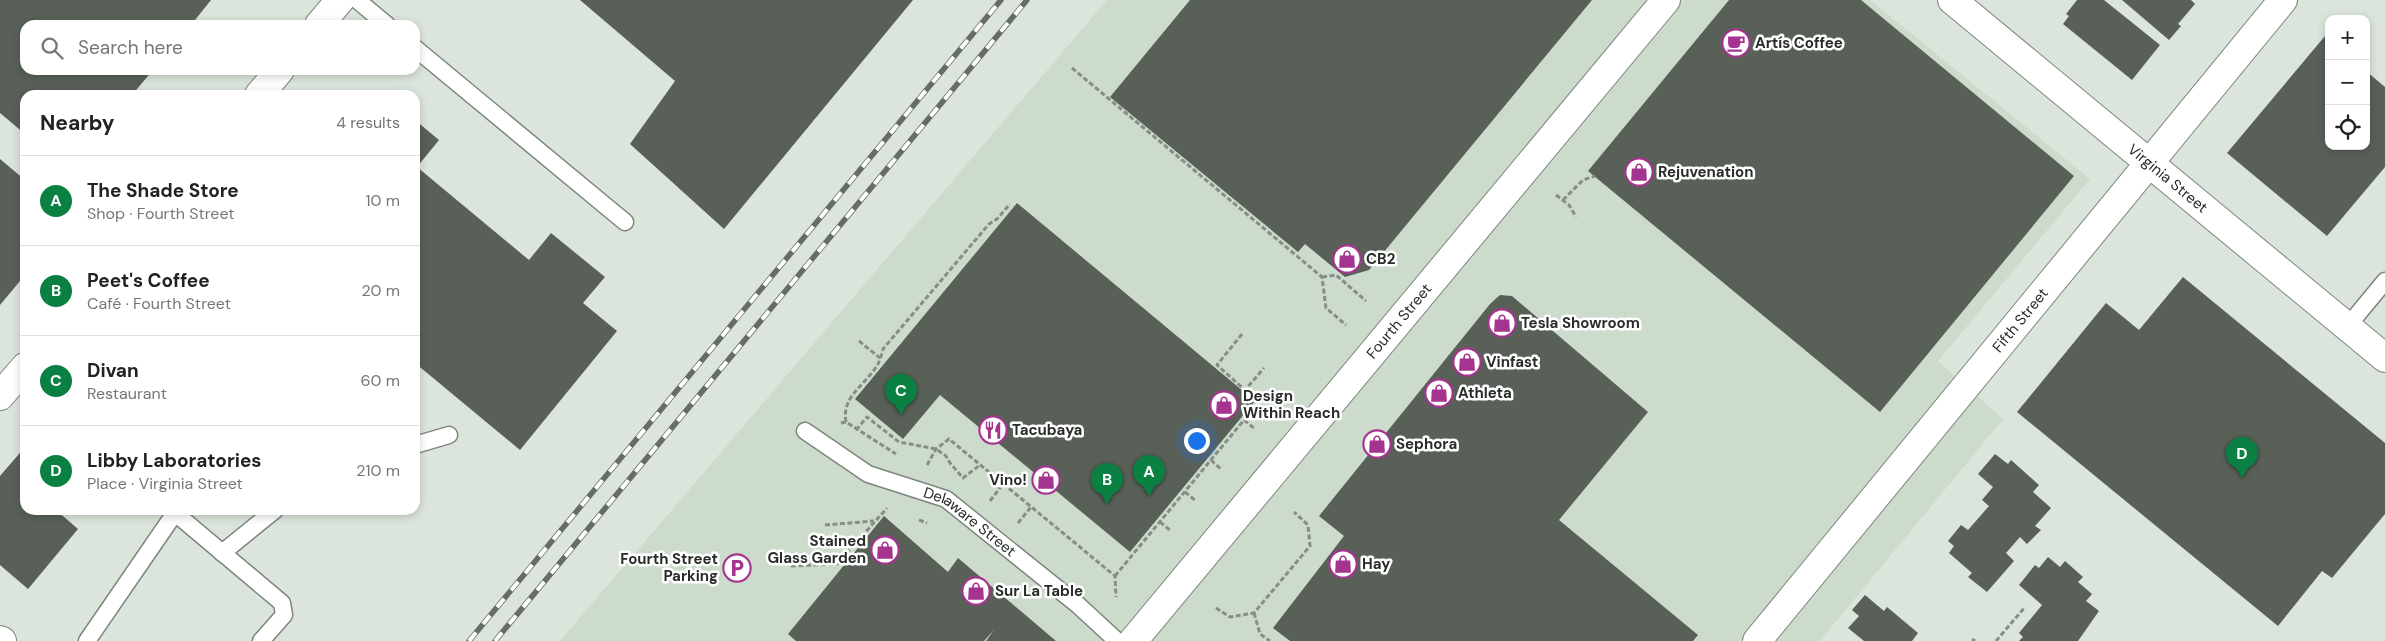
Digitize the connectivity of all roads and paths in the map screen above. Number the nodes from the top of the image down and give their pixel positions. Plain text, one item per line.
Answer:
1 (340, 0) edge
2 (357, 0) edge
3 (1666, 0) edge
4 (1952, 0) edge
5 (2283, 0) edge
6 (323, 20) edge
7 (381, 20) edge
8 (420, 52) edge
9 (1072, 68) dead end
10 (276, 75) edge
11 (262, 90) edge
12 (2148, 162) junction
13 (1595, 176) dead end
14 (1556, 195) dead end
15 (1564, 200) junction
16 (1010, 204) dead end
17 (1576, 217) dead end
18 (625, 222) dead end
19 (1322, 277) junction
20 (2385, 281) edge
21 (1366, 301) dead end
22 (1346, 325) dead end
23 (2347, 327) junction
24 (1242, 334) dead end
25 (859, 341) dead end
26 (880, 358) junction
27 (2385, 358) edge
28 (1264, 368) dead end
29 (20, 373) edge
30 (0, 396) edge
31 (846, 422) dead end
32 (1255, 429) dead end
33 (805, 430) dead end
34 (856, 430) dead end
35 (449, 435) dead end
36 (420, 444) edge
37 (1211, 460) junction
38 (980, 465) dead end
39 (1222, 470) dead end
40 (1003, 484) dead end
41 (998, 492) dead end
42 (1185, 492) junction
43 (1196, 501) dead end
44 (1031, 507) dead end
45 (893, 510) dead end
46 (1294, 512) dead end
47 (1025, 514) dead end
48 (174, 515) edge
49 (179, 515) edge
50 (269, 515) edge
51 (910, 516) dead end
52 (874, 521) junction
53 (1160, 522) junction
54 (928, 523) dead end
55 (825, 525) dead end
56 (1171, 531) dead end
57 (222, 553) junction
58 (791, 566) dead end
59 (1115, 576) dead end
60 (2025, 607) dead end
61 (1216, 608) dead end
62 (1254, 612) junction
63 (87, 641) edge
64 (261, 641) edge
65 (1117, 641) edge
66 (1133, 641) edge
67 (1270, 641) edge
68 (1757, 641) edge
69 (1996, 641) edge

1 - 6 street
2 - 7 lane
3 - 66 street, Fourth Street
4 - 12 street, Virginia Street
5 - 12 street, Fifth Street
8 - 18 lane
9 - 19 path
10 - 11 street
12 - 23 street, Virginia Street
12 - 68 street, Fifth Street
13 - 15 path
14 - 15 path
15 - 17 path
16 - 26 path
19 - 21 path
19 - 22 path
20 - 23 lane
23 - 27 street, Virginia Street
24 - 28 path
25 - 26 path
26 - 31 path
29 - 30 street
32 - 37 path
33 - 65 lane, Delaware Street
34 - 38 path
35 - 36 lane
37 - 39 path
37 - 42 path
40 - 41 path
42 - 43 path
42 - 53 path
44 - 47 path
45 - 52 path
46 - 62 path
48 - 63 lane
49 - 57 lane
50 - 57 lane
51 - 54 path
52 - 55 path
52 - 58 path
53 - 56 path
53 - 59 path
57 - 64 lane
60 - 69 path
61 - 62 path
62 - 67 path

